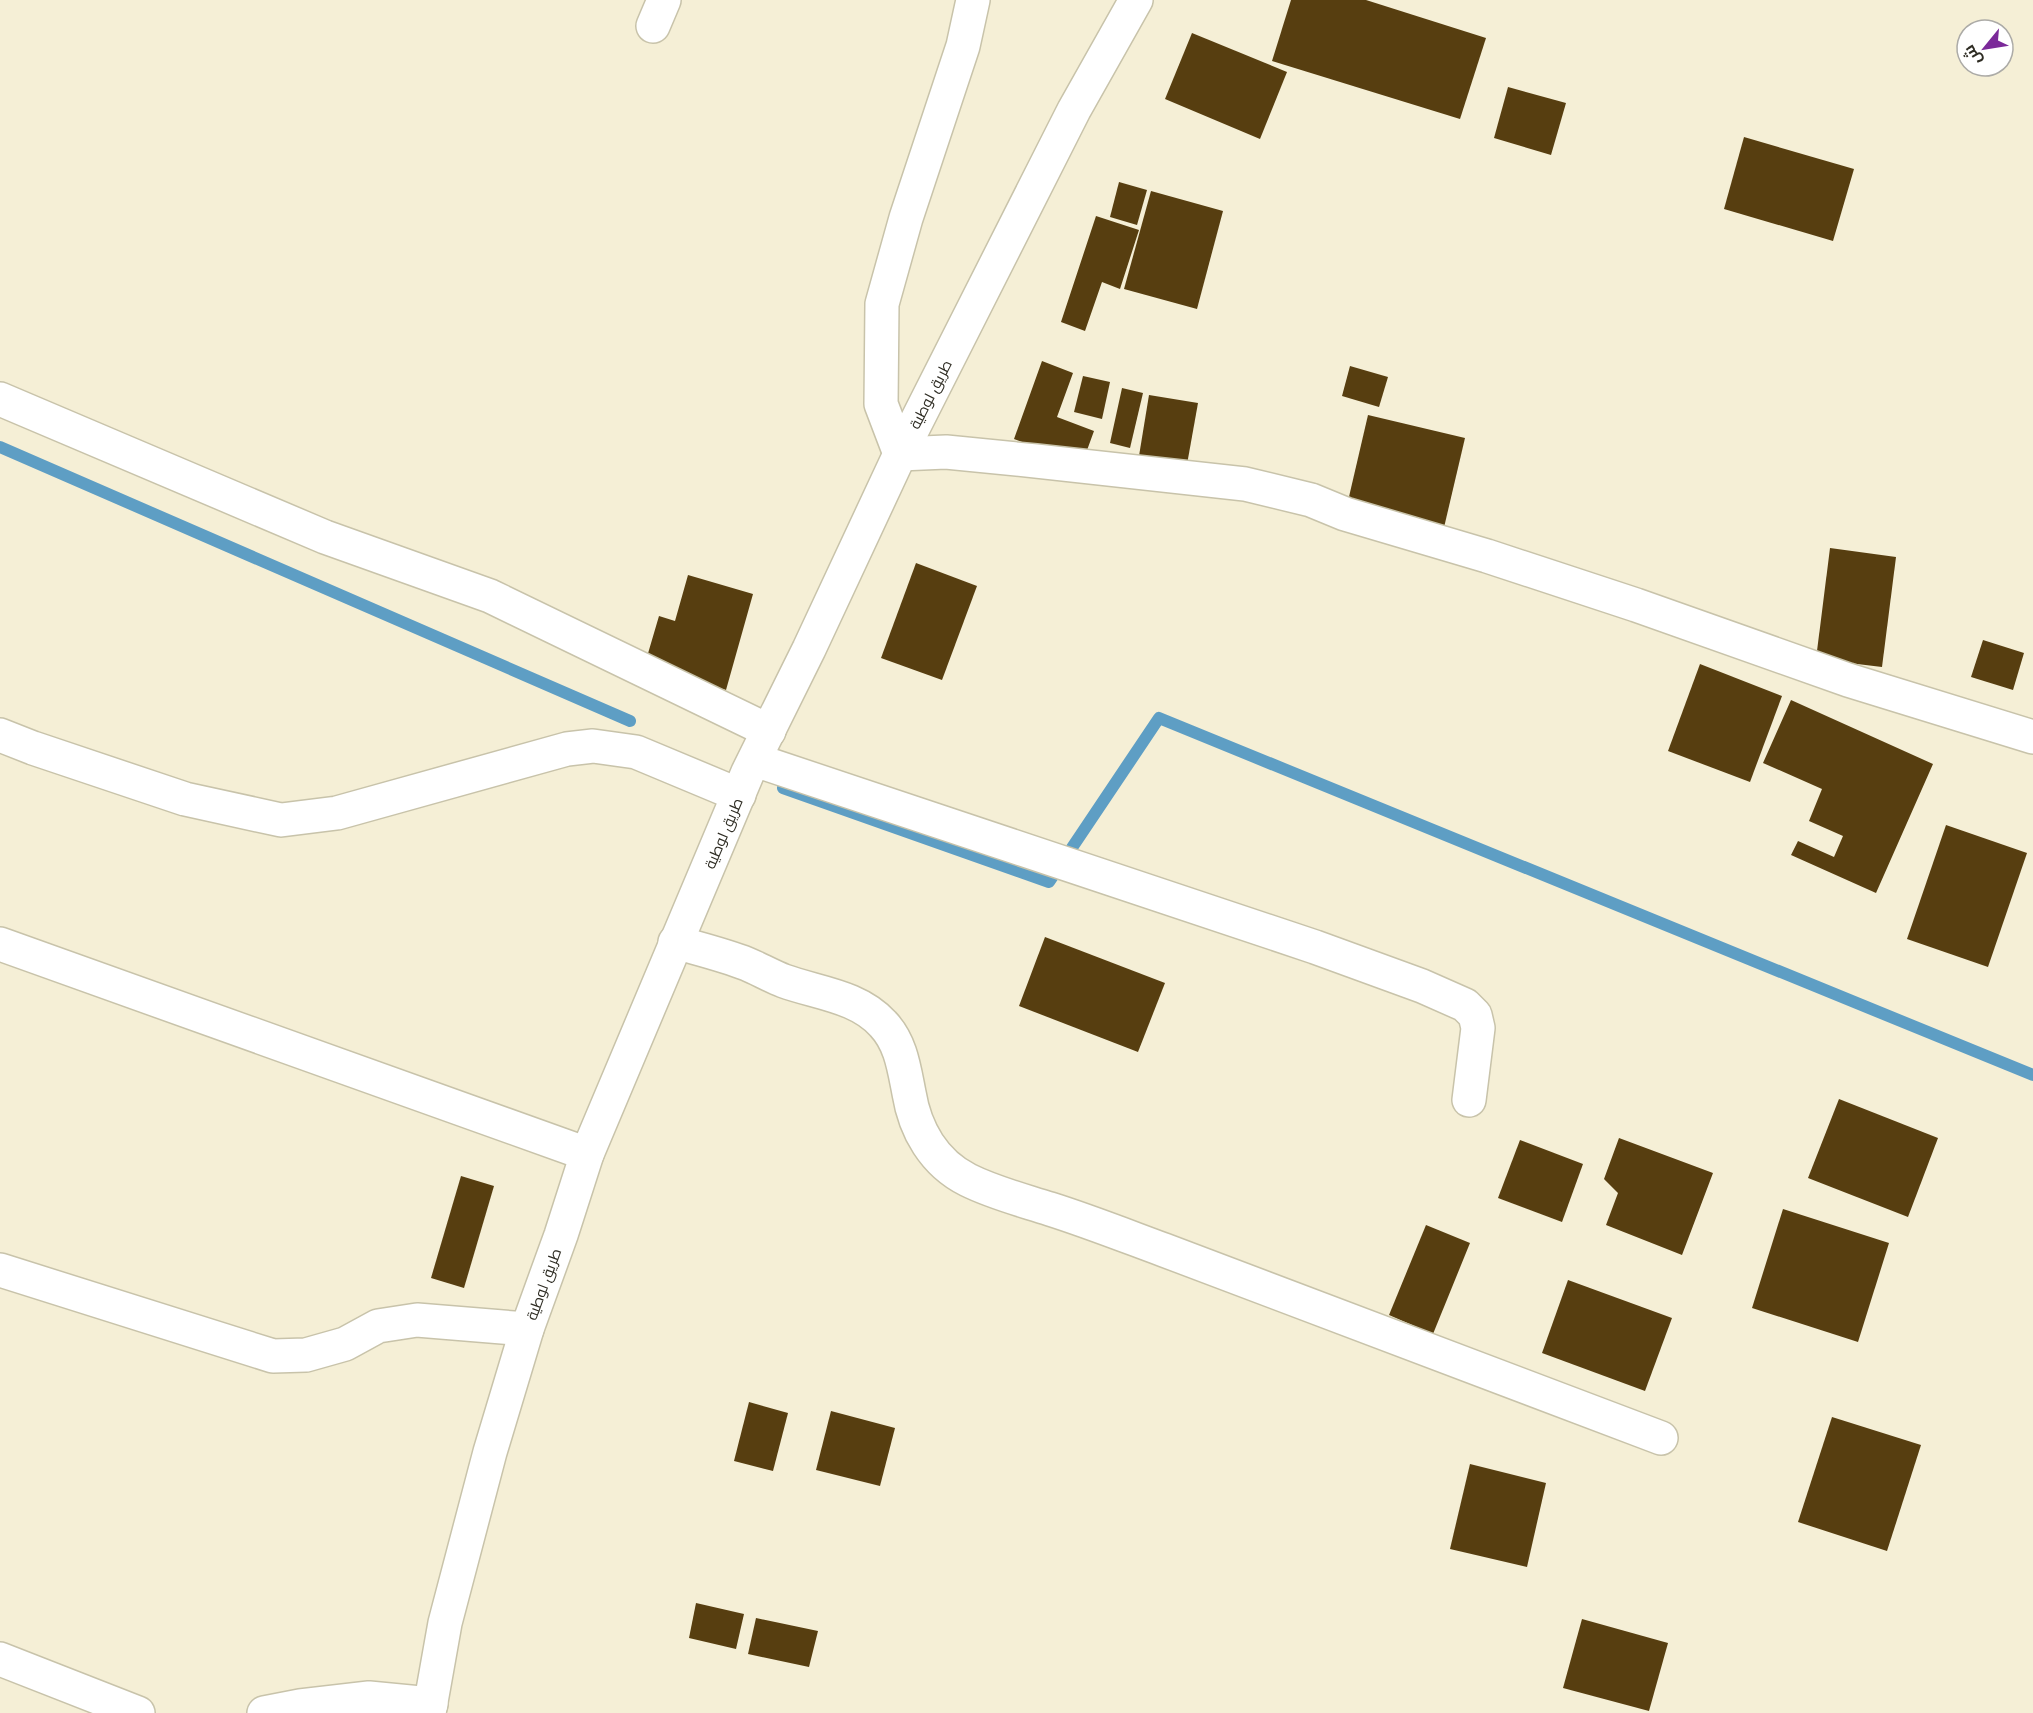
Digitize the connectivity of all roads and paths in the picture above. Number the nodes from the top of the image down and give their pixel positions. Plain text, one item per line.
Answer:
1 (973, 0) edge
2 (1136, 0) edge
3 (0, 399) edge
4 (900, 454) junction
5 (0, 735) edge
6 (2033, 737) edge
7 (762, 745) junction
8 (739, 795) junction
9 (675, 942) junction
10 (0, 944) edge
11 (1469, 1100) dead end
12 (587, 1154) junction
13 (0, 1270) edge
14 (526, 1329) junction
15 (1661, 1438) dead end
16 (0, 1659) edge
17 (430, 1708) edge
18 (138, 1713) edge
19 (264, 1713) edge

1 - 4 street
2 - 4 street, طريق لوطية
3 - 7 street
4 - 6 street
4 - 7 street, طريق لوطية
5 - 8 street
7 - 8 street, طريق لوطية
7 - 11 street
8 - 9 street, طريق لوطية
9 - 12 street, طريق لوطية
9 - 15 street
10 - 12 street
12 - 14 street, طريق لوطية
13 - 14 street
14 - 17 street, طريق لوطية
16 - 18 street
17 - 19 street

